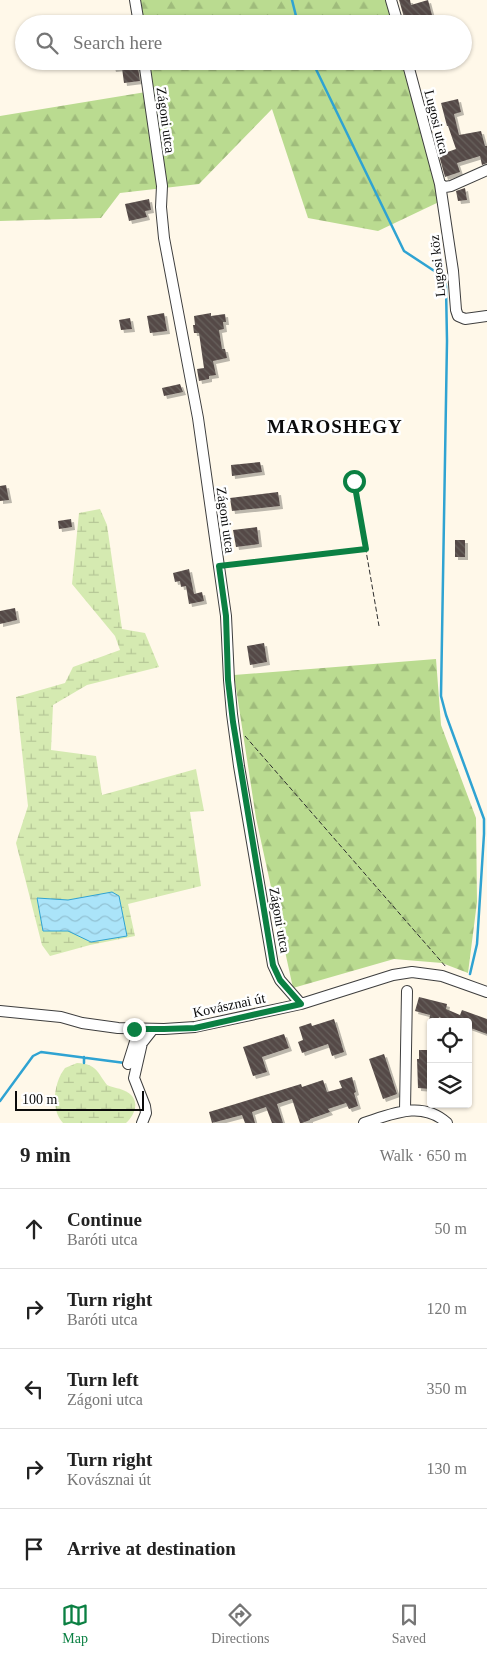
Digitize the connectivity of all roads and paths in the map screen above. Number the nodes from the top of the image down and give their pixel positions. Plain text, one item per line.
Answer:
1 (135, 0) edge
2 (392, 0) edge
3 (137, 15) edge
4 (396, 15) edge
5 (145, 70) edge
6 (410, 70) edge
7 (487, 170) edge
8 (443, 186) junction
9 (487, 316) edge
10 (354, 481) dead end
11 (366, 549) junction
12 (219, 566) junction
13 (379, 626) dead end
14 (233, 722) junction
15 (447, 968) dead end
16 (407, 991) dead end
17 (487, 992) edge
18 (301, 1004) junction
19 (0, 1011) edge
20 (139, 1029) junction
21 (153, 1029) junction
22 (128, 1064) dead end
23 (405, 1110) junction
24 (142, 1123) edge
25 (364, 1123) edge
26 (448, 1123) edge

1 - 3 street
2 - 4 street
5 - 12 street, Zágoni utca
6 - 8 street, Lugosi utca
7 - 8 street
8 - 9 street, Lugosi köz
10 - 11 path
11 - 12 path
11 - 13 path
12 - 14 street, Zágoni utca
14 - 15 path
14 - 18 street, Zágoni utca
16 - 23 street
17 - 18 street, Kovásznai út
18 - 21 street, Kovásznai út
19 - 20 street, Kovásznai út
20 - 21 street, Kovásznai út
20 - 22 street
21 - 24 street
23 - 25 street
23 - 26 street

